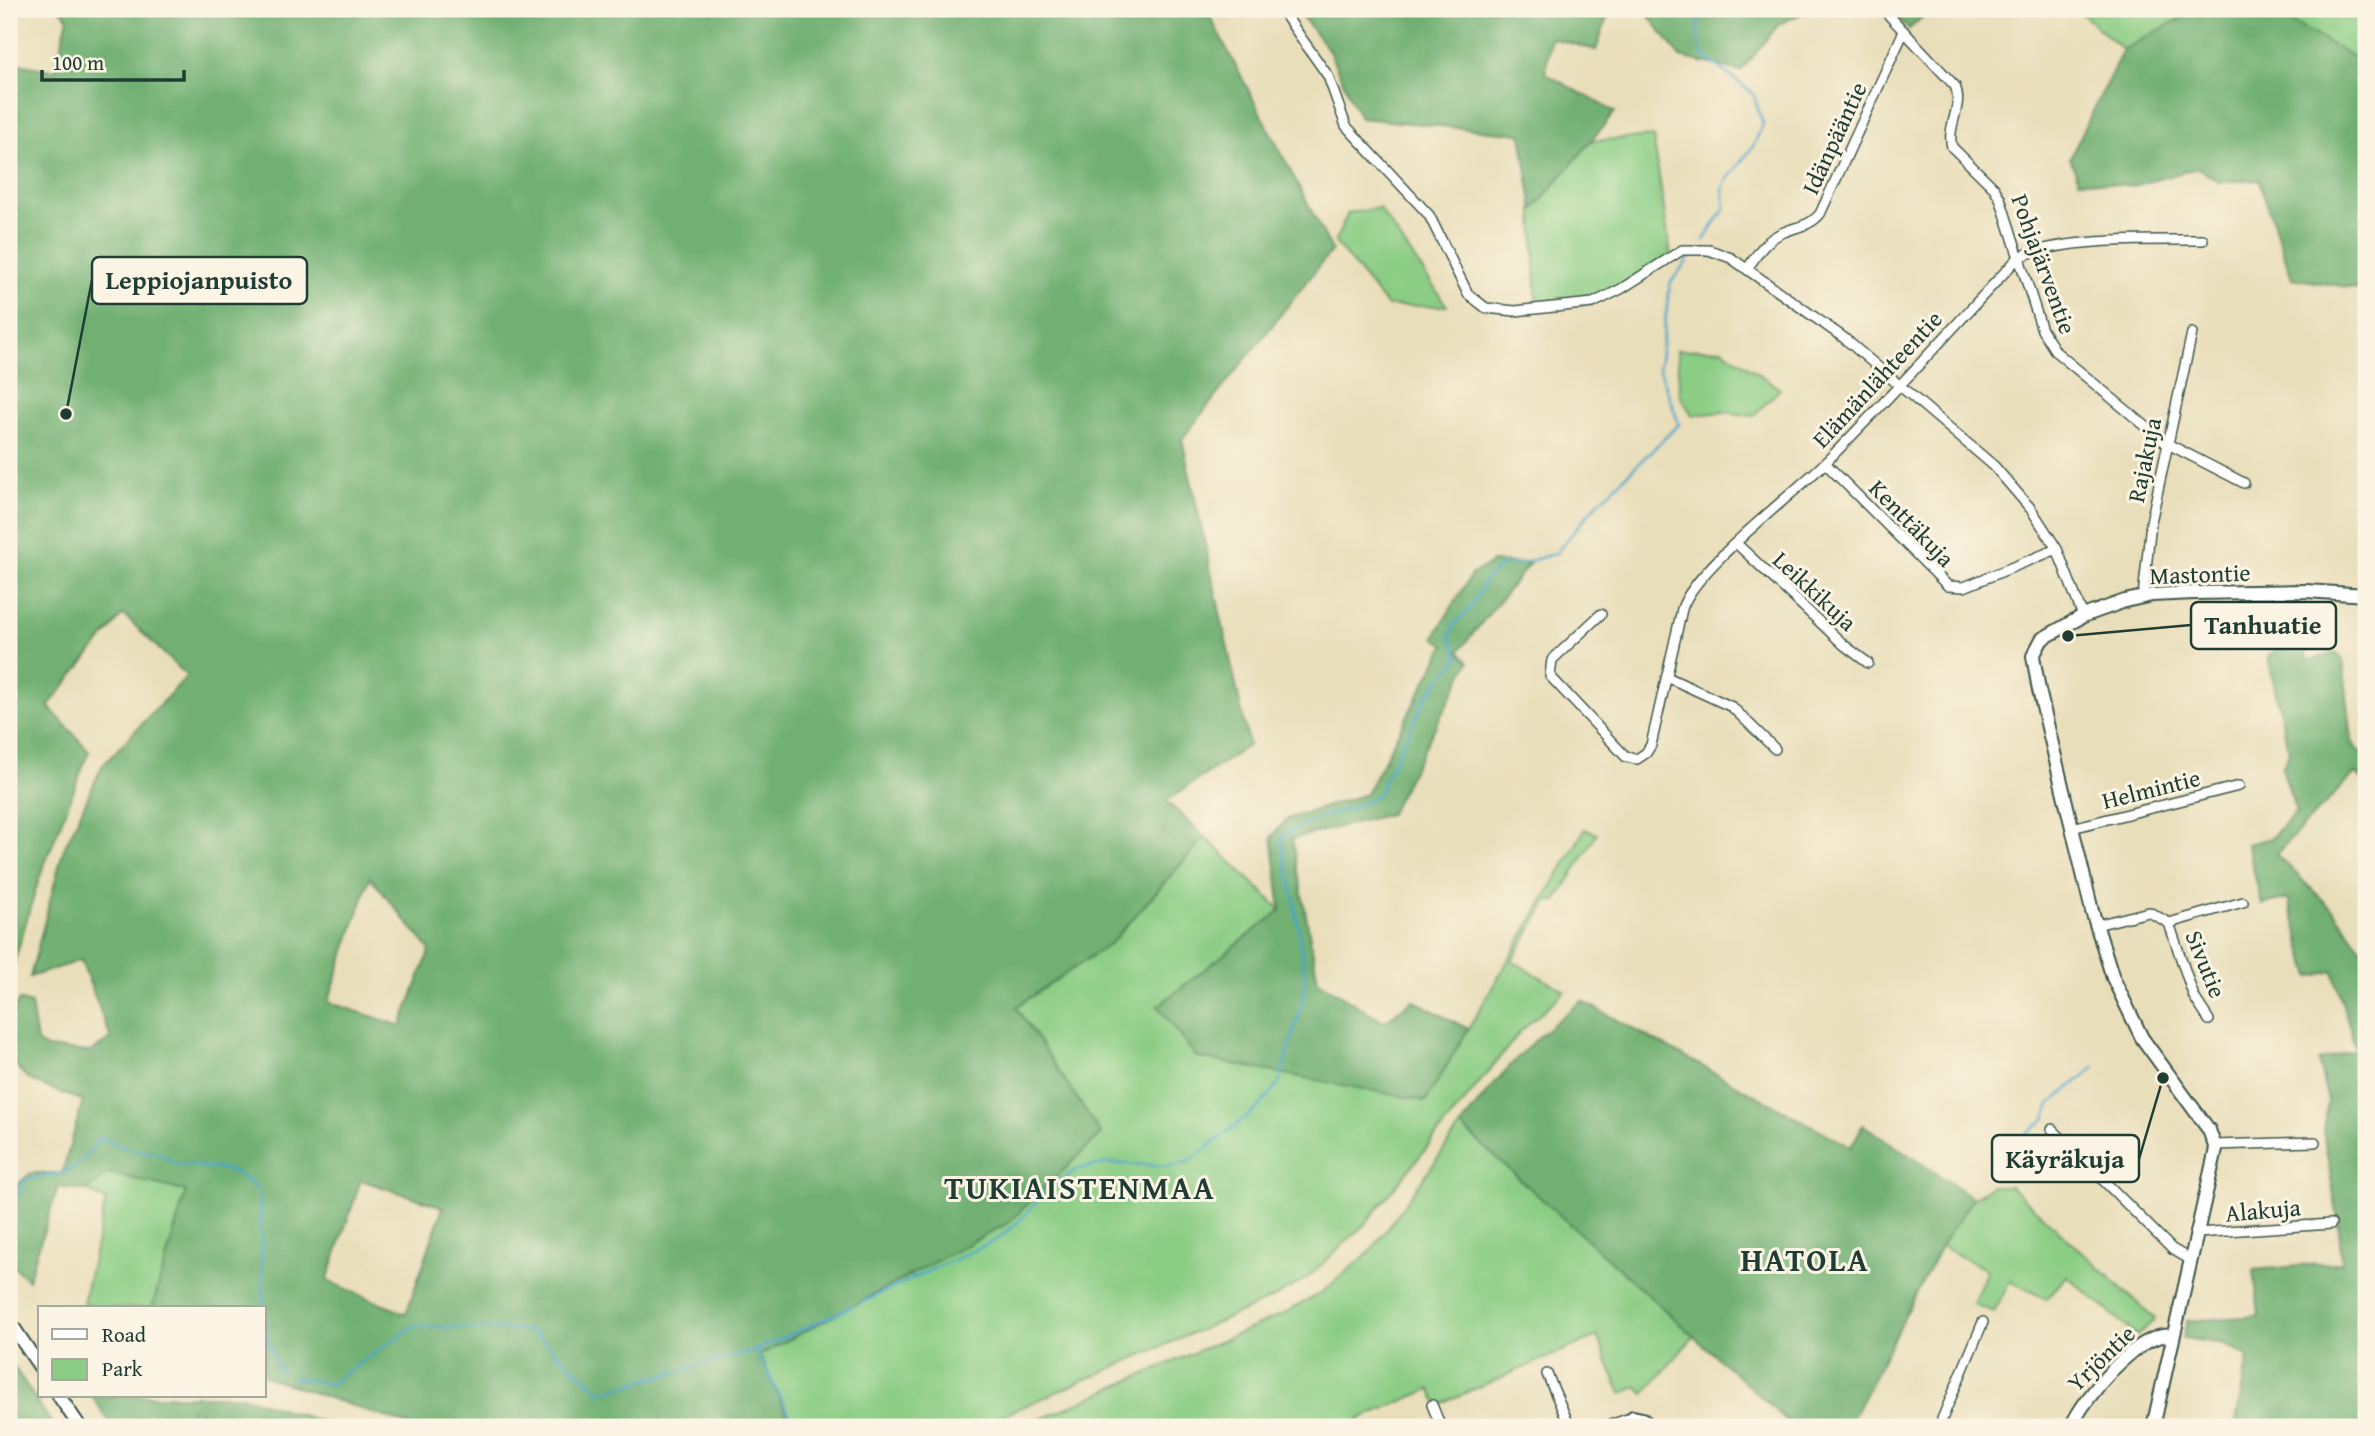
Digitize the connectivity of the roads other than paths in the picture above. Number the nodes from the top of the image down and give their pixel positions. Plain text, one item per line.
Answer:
1 (1281, 9) edge
2 (1883, 9) edge
3 (1904, 32) junction
4 (2203, 240) dead end
5 (2019, 257) junction
6 (1748, 268) junction
7 (2192, 333) dead end
8 (1898, 386) junction
9 (2166, 443) junction
10 (1825, 463) junction
11 (2244, 484) dead end
12 (1737, 544) junction
13 (2057, 549) junction
14 (2366, 594) edge
15 (2143, 597) junction
16 (1601, 614) dead end
17 (2083, 616) junction
18 (1868, 663) dead end
19 (1667, 677) junction
20 (1775, 749) dead end
21 (2239, 786) dead end
22 (2073, 828) junction
23 (2243, 902) dead end
24 (2169, 923) junction
25 (2096, 925) junction
26 (2210, 1020) dead end
27 (2052, 1129) dead end
28 (2315, 1142) dead end
29 (2215, 1145) junction
30 (2331, 1224) dead end
31 (2197, 1233) junction
32 (2191, 1260) junction
33 (9, 1321) edge
34 (1983, 1322) dead end
35 (2172, 1335) junction
36 (38, 1364) edge
37 (1547, 1374) dead end
38 (60, 1398) edge
39 (1432, 1405) dead end
40 (1633, 1417) joint
41 (80, 1427) edge
42 (1441, 1427) edge
43 (1570, 1427) edge
44 (1605, 1427) edge
45 (1651, 1427) edge
46 (1941, 1427) edge
47 (2071, 1427) edge
48 (2153, 1427) edge

1 - 6 street
2 - 3 street, Pohjajärventie
3 - 5 street, Pohjajärventie
3 - 6 street, Idänpääntie
4 - 5 street
5 - 8 street, Elämänlähteentie
5 - 9 street, Pohjajärventie
6 - 8 street
7 - 9 street, Rajakuja
8 - 10 street, Elämänlähteentie
8 - 13 street
9 - 11 street, Pohjajärventie
9 - 15 street, Rajakuja
10 - 12 street, Elämänlähteentie
10 - 13 street, Kenttäkuja
12 - 18 street, Leikkikuja
12 - 19 street, Elämänlähteentie
13 - 17 street
14 - 15 street, Mastontie
15 - 17 street, Mastontie
16 - 19 street, Elämänlähteentie
17 - 22 street, Mastontie
19 - 20 street
21 - 22 street, Helmintie
22 - 25 street
23 - 24 street
24 - 25 street
24 - 26 street, Sivutie
25 - 29 street
27 - 32 street
28 - 29 street
29 - 31 street
30 - 31 street, Alakuja
31 - 32 street
32 - 35 street
33 - 36 street
34 - 46 street
35 - 47 street, Yrjöntie
35 - 48 street
37 - 43 street
38 - 41 street
39 - 42 street
40 - 44 street
40 - 45 street

